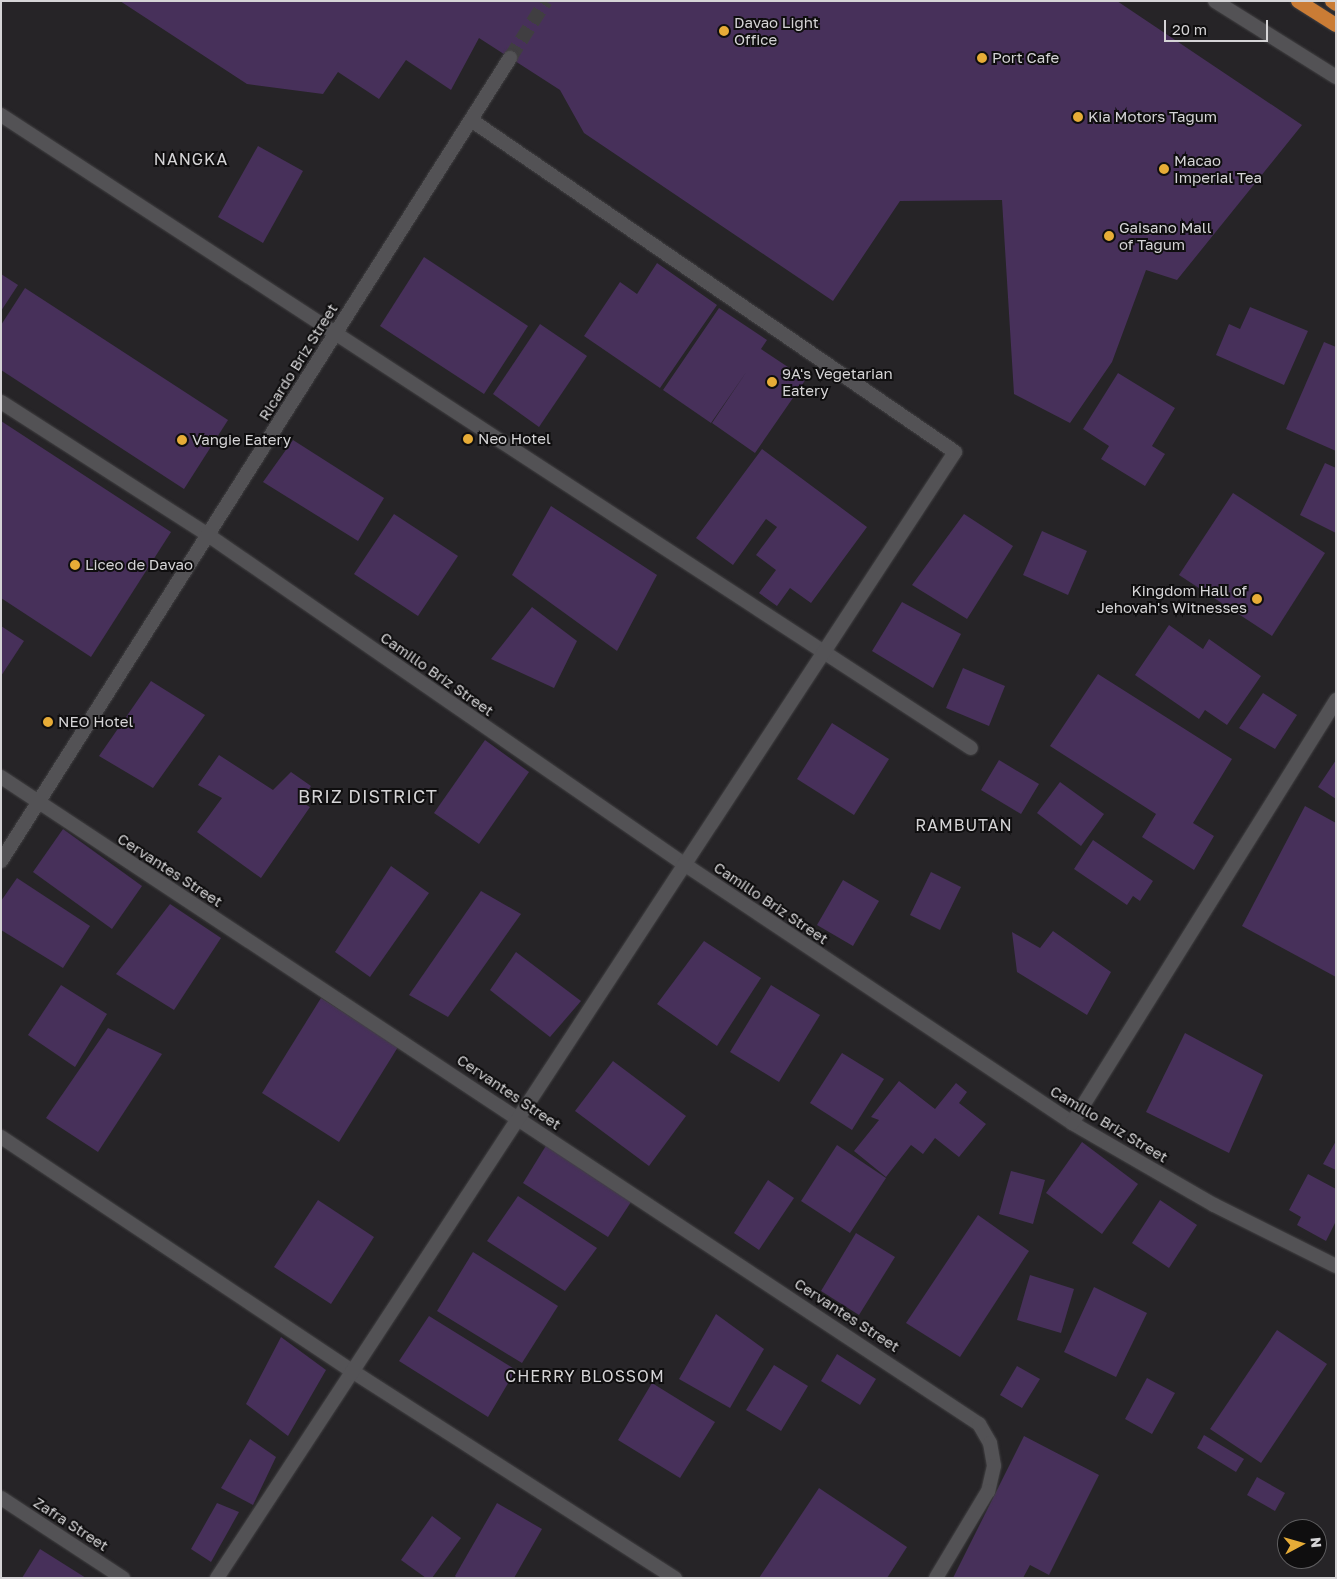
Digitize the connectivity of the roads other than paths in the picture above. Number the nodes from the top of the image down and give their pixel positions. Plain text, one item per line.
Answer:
1 (1214, 1) edge
2 (1298, 1) edge
3 (1332, 1) edge
4 (1336, 4) edge
5 (1336, 25) edge
6 (510, 58) tunnel mouth
7 (1336, 77) edge
8 (1, 115) edge
9 (471, 120) junction
10 (335, 334) junction
11 (1, 402) edge
12 (208, 535) junction
13 (822, 653) junction
14 (1336, 700) edge
15 (972, 748) dead end
16 (1, 778) edge
17 (39, 803) junction
18 (1, 861) edge
19 (684, 864) junction
20 (518, 1117) junction
21 (1072, 1123) junction
22 (1, 1137) edge
23 (1336, 1266) edge
24 (352, 1371) junction
25 (1, 1498) edge
26 (123, 1578) edge
27 (217, 1578) edge
28 (675, 1578) edge
29 (936, 1578) edge

1 - 7 street
2 - 5 highway
3 - 4 highway
6 - 9 street, Ricardo Briz Street
8 - 10 street
9 - 10 street, Ricardo Briz Street
9 - 13 street
10 - 12 street, Ricardo Briz Street
10 - 13 street
11 - 12 street, Camillo Briz Street
12 - 17 street, Ricardo Briz Street
12 - 19 street, Camillo Briz Street
13 - 15 street
13 - 19 street
14 - 21 street
16 - 17 street, Cervantes Street
17 - 18 street, Ricardo Briz Street
17 - 20 street, Cervantes Street
19 - 20 street
19 - 21 street, Camillo Briz Street
20 - 24 street
20 - 29 street, Cervantes Street
21 - 23 street, Camillo Briz Street
22 - 24 street
24 - 27 street
24 - 28 street
25 - 26 street, Zafra Street

